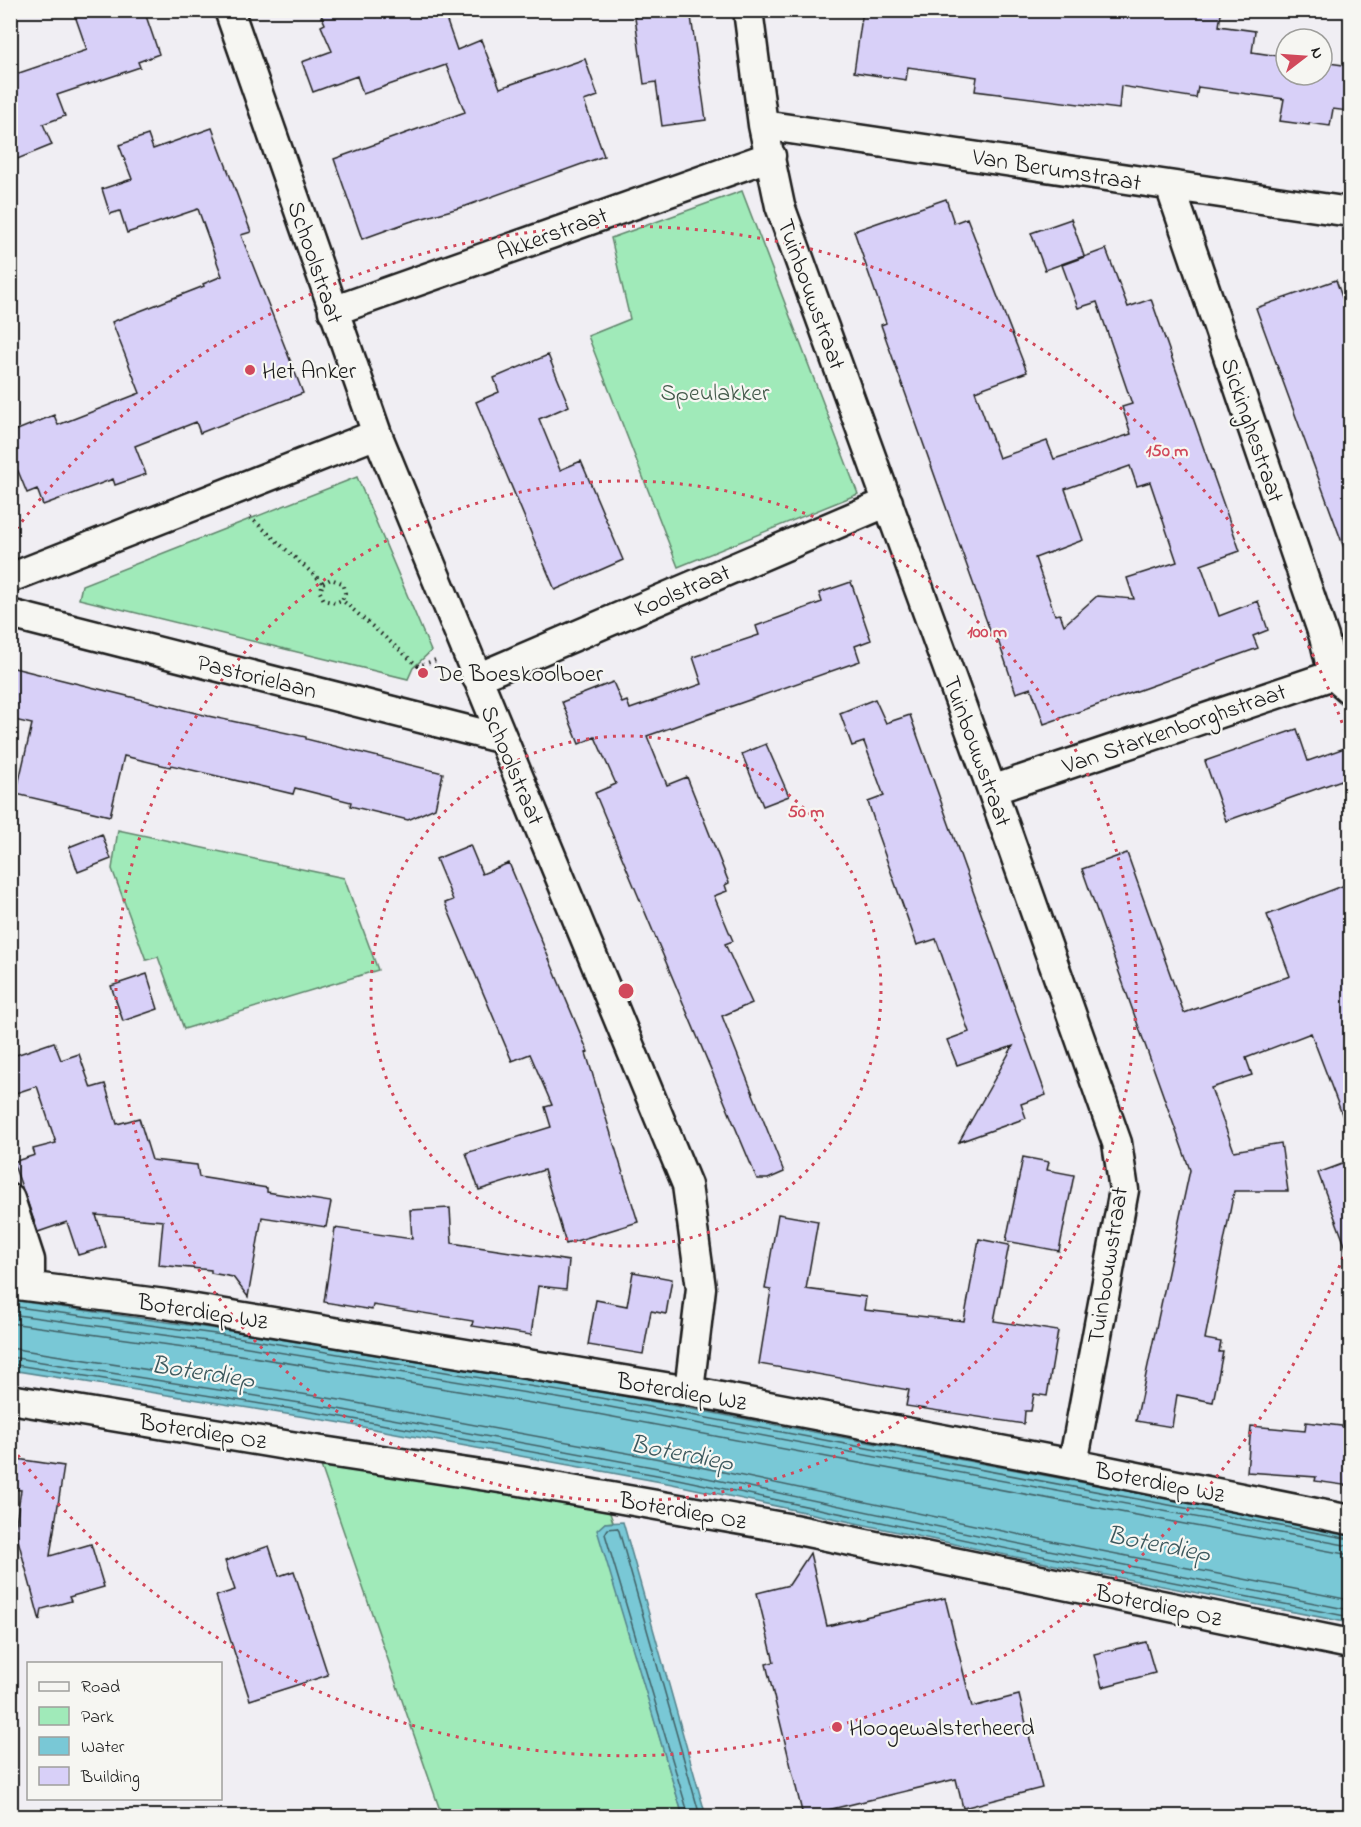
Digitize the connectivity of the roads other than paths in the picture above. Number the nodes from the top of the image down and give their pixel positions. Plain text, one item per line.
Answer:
1 (229, 10) edge
2 (748, 10) edge
3 (764, 125) junction
4 (771, 156) junction
5 (1170, 186) junction
6 (1350, 212) edge
7 (333, 311) junction
8 (377, 434) junction
9 (888, 502) junction
10 (10, 578) edge
11 (10, 614) edge
12 (477, 678) junction
13 (1342, 682) edge
14 (503, 739) junction
15 (992, 790) junction
16 (10, 1199) edge
17 (20, 1285) edge
18 (689, 1391) junction
19 (10, 1399) edge
20 (1073, 1464) junction
21 (1350, 1520) edge
22 (1350, 1644) edge

1 - 7 street, Schoolstraat
2 - 3 street, Tuinbouwstraat
3 - 4 street, Tuinbouwstraat
3 - 5 street, Van Berumstraat
4 - 7 street, Akkerstraat
4 - 9 street, Tuinbouwstraat
5 - 6 street, Van Berumstraat
5 - 13 street, Sickinghestraat
7 - 8 street, Schoolstraat
8 - 10 street
8 - 12 street, Schoolstraat
9 - 12 street, Koolstraat
9 - 15 street, Tuinbouwstraat
11 - 14 street, Pastorielaan
12 - 14 street, Schoolstraat
13 - 15 street, Van Starkenborghstraat
14 - 18 street, Schoolstraat
15 - 20 street, Tuinbouwstraat
16 - 17 street
17 - 18 street, Boterdiep Wz
18 - 20 street, Boterdiep Wz
19 - 22 street, Boterdiep Oz
20 - 21 street, Boterdiep Wz

